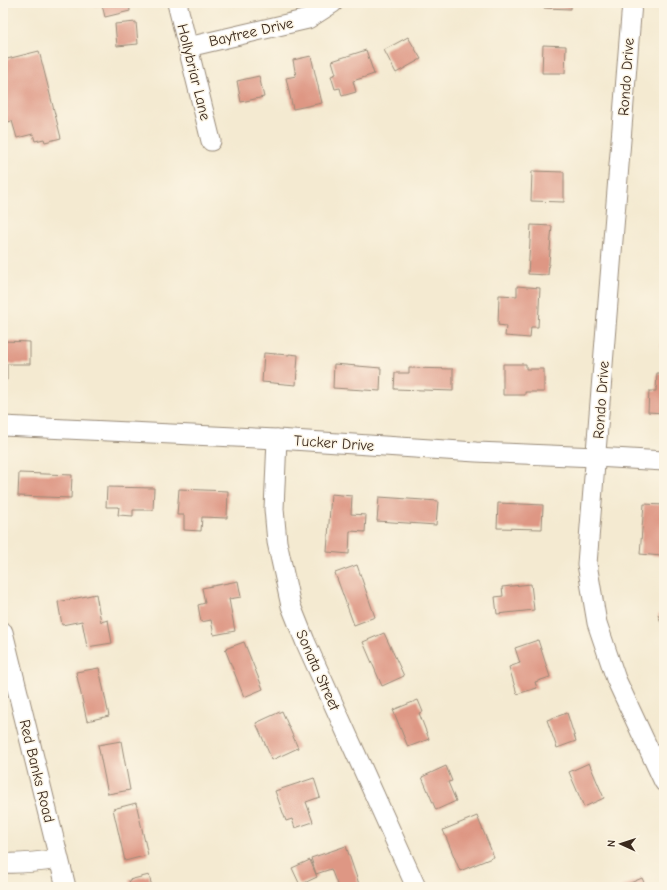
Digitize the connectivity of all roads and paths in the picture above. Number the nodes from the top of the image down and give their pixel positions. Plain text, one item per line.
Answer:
1 (177, 3) edge
2 (333, 3) edge
3 (632, 3) edge
4 (188, 47) junction
5 (211, 141) dead end
6 (3, 426) edge
7 (277, 439) junction
8 (596, 457) junction
9 (664, 461) edge
10 (3, 632) edge
11 (664, 782) edge
12 (58, 859) junction
13 (3, 863) edge
14 (66, 887) edge
15 (416, 887) edge

1 - 4 street, Hollybriar Lane
2 - 4 street, Baytree Drive
3 - 8 street, Rondo Drive
4 - 5 street, Hollybriar Lane
6 - 7 street, Tucker Drive
7 - 8 street, Tucker Drive
7 - 15 street, Sonata Street
8 - 9 street, Tucker Drive
8 - 11 street, Rondo Drive
10 - 12 street, Red Banks Road
12 - 13 street
12 - 14 street, Red Banks Road

